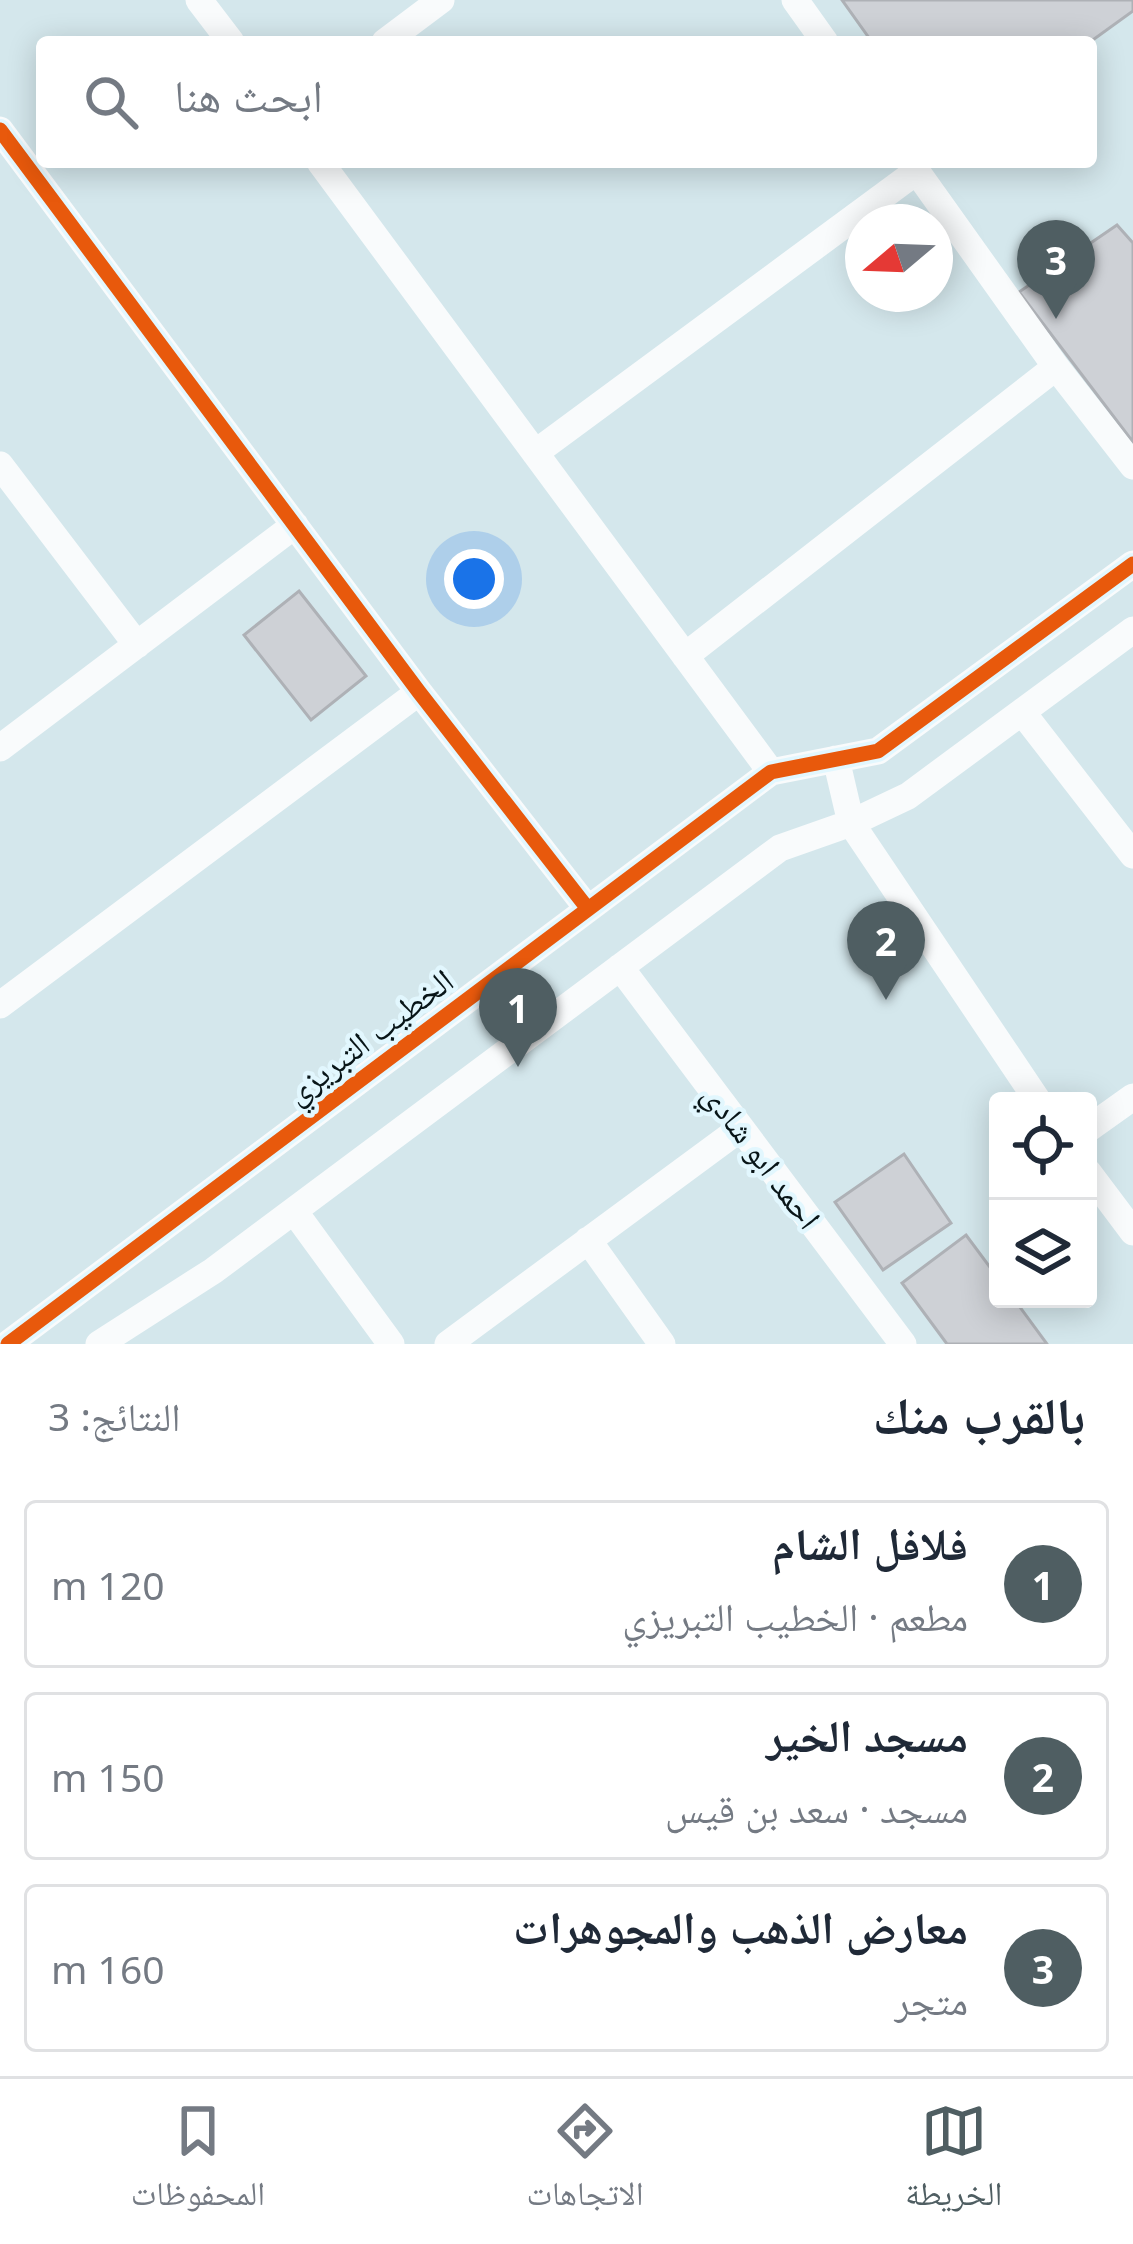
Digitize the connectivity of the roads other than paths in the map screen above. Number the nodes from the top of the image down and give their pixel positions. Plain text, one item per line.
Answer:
1 (199, 0) edge
2 (441, 0) edge
3 (795, 0) edge
4 (226, 36) edge
5 (393, 36) edge
6 (821, 36) edge
7 (0, 130) edge
8 (324, 168) edge
9 (911, 168) edge
10 (915, 168) edge
11 (1056, 367) junction
12 (535, 453) junction
13 (1133, 466) edge
14 (4, 479) edge
15 (295, 526) junction
16 (1133, 564) edge
17 (1133, 630) edge
18 (137, 645) junction
19 (685, 656) junction
20 (419, 692) junction
21 (1022, 712) junction
22 (0, 748) edge
23 (836, 759) junction
24 (771, 772) junction
25 (851, 823) junction
26 (1133, 855) edge
27 (588, 909) junction
28 (620, 967) junction
29 (0, 1005) edge
30 (1032, 1092) edge
31 (1133, 1097) edge
32 (1097, 1123) edge
33 (741, 1128) junction
34 (1097, 1184) edge
35 (294, 1210) junction
36 (1133, 1232) edge
37 (588, 1240) junction
38 (137, 1334) edge
39 (8, 1344) edge
40 (99, 1344) edge
41 (391, 1344) edge
42 (448, 1344) edge
43 (662, 1344) edge
44 (903, 1344) edge

1 - 4 street
2 - 5 street
3 - 6 street
7 - 15 street
8 - 12 street
9 - 12 street
10 - 11 street
11 - 13 street
11 - 19 street
12 - 19 street
14 - 18 street
15 - 18 street
15 - 20 street
16 - 23 street, الخطيب التبريزي
17 - 21 street
18 - 22 street
19 - 24 street
20 - 27 street
20 - 29 street
21 - 25 street
21 - 26 street
23 - 24 street, الخطيب التبريزي
23 - 25 street
24 - 27 street, الخطيب التبريزي
25 - 28 street
25 - 30 street
27 - 39 street, الخطيب التبريزي
28 - 33 street, احمد ابو شادي
28 - 35 street
31 - 32 street
33 - 37 street
33 - 44 street, احمد ابو شادي
34 - 36 street
35 - 38 street
35 - 41 street
37 - 42 street
37 - 43 street
38 - 40 street

